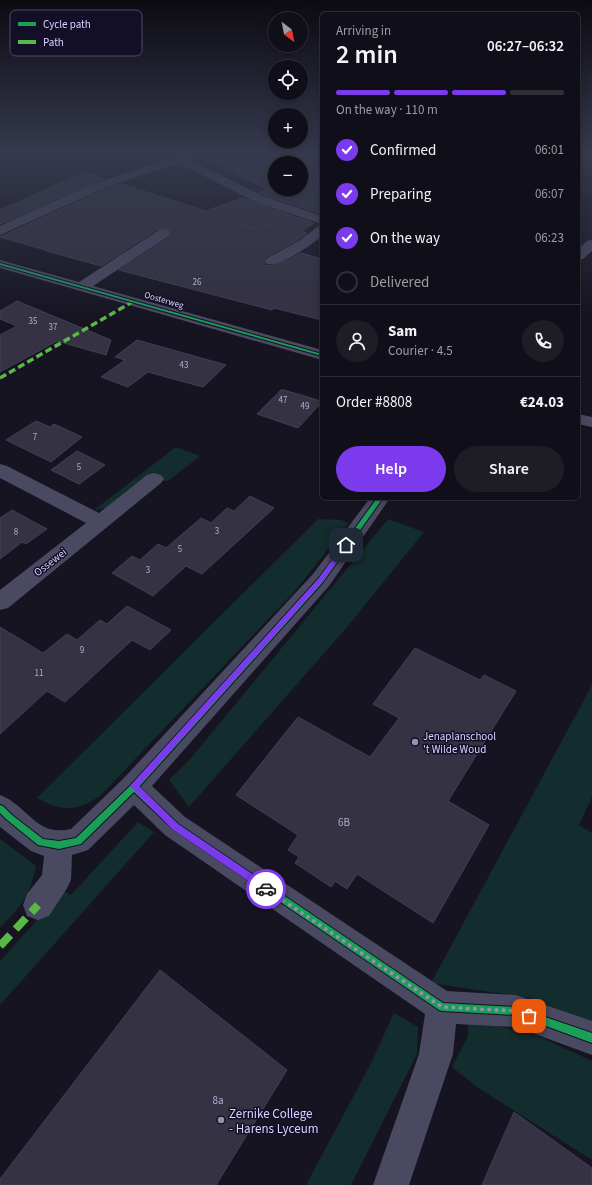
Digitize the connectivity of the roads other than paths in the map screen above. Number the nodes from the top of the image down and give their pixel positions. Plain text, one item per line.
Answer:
1 (51, 207) edge
2 (284, 207) edge
3 (320, 219) edge
4 (0, 231) edge
5 (320, 232) edge
6 (164, 233) dead end
7 (592, 244) edge
8 (580, 254) edge
9 (272, 261) dead end
10 (0, 264) edge
11 (81, 287) junction
12 (320, 354) edge
13 (580, 419) edge
14 (592, 422) edge
15 (0, 470) edge
16 (154, 479) dead end
17 (379, 500) edge
18 (100, 522) junction
19 (0, 602) edge
20 (134, 786) junction
21 (0, 808) edge
22 (60, 845) junction
23 (38, 905) dead end
24 (442, 1007) junction
25 (592, 1038) edge
26 (391, 1185) edge

1 - 4 street
2 - 3 street
5 - 9 street
6 - 11 street
7 - 8 street
10 - 11 street, Oosterweg
11 - 12 street, Oosterweg
13 - 14 street
15 - 18 street
16 - 18 street, Ossewei
17 - 20 street
18 - 19 street, Ossewei
20 - 22 street
20 - 24 street
21 - 22 street
22 - 23 street
24 - 25 street
24 - 26 street

